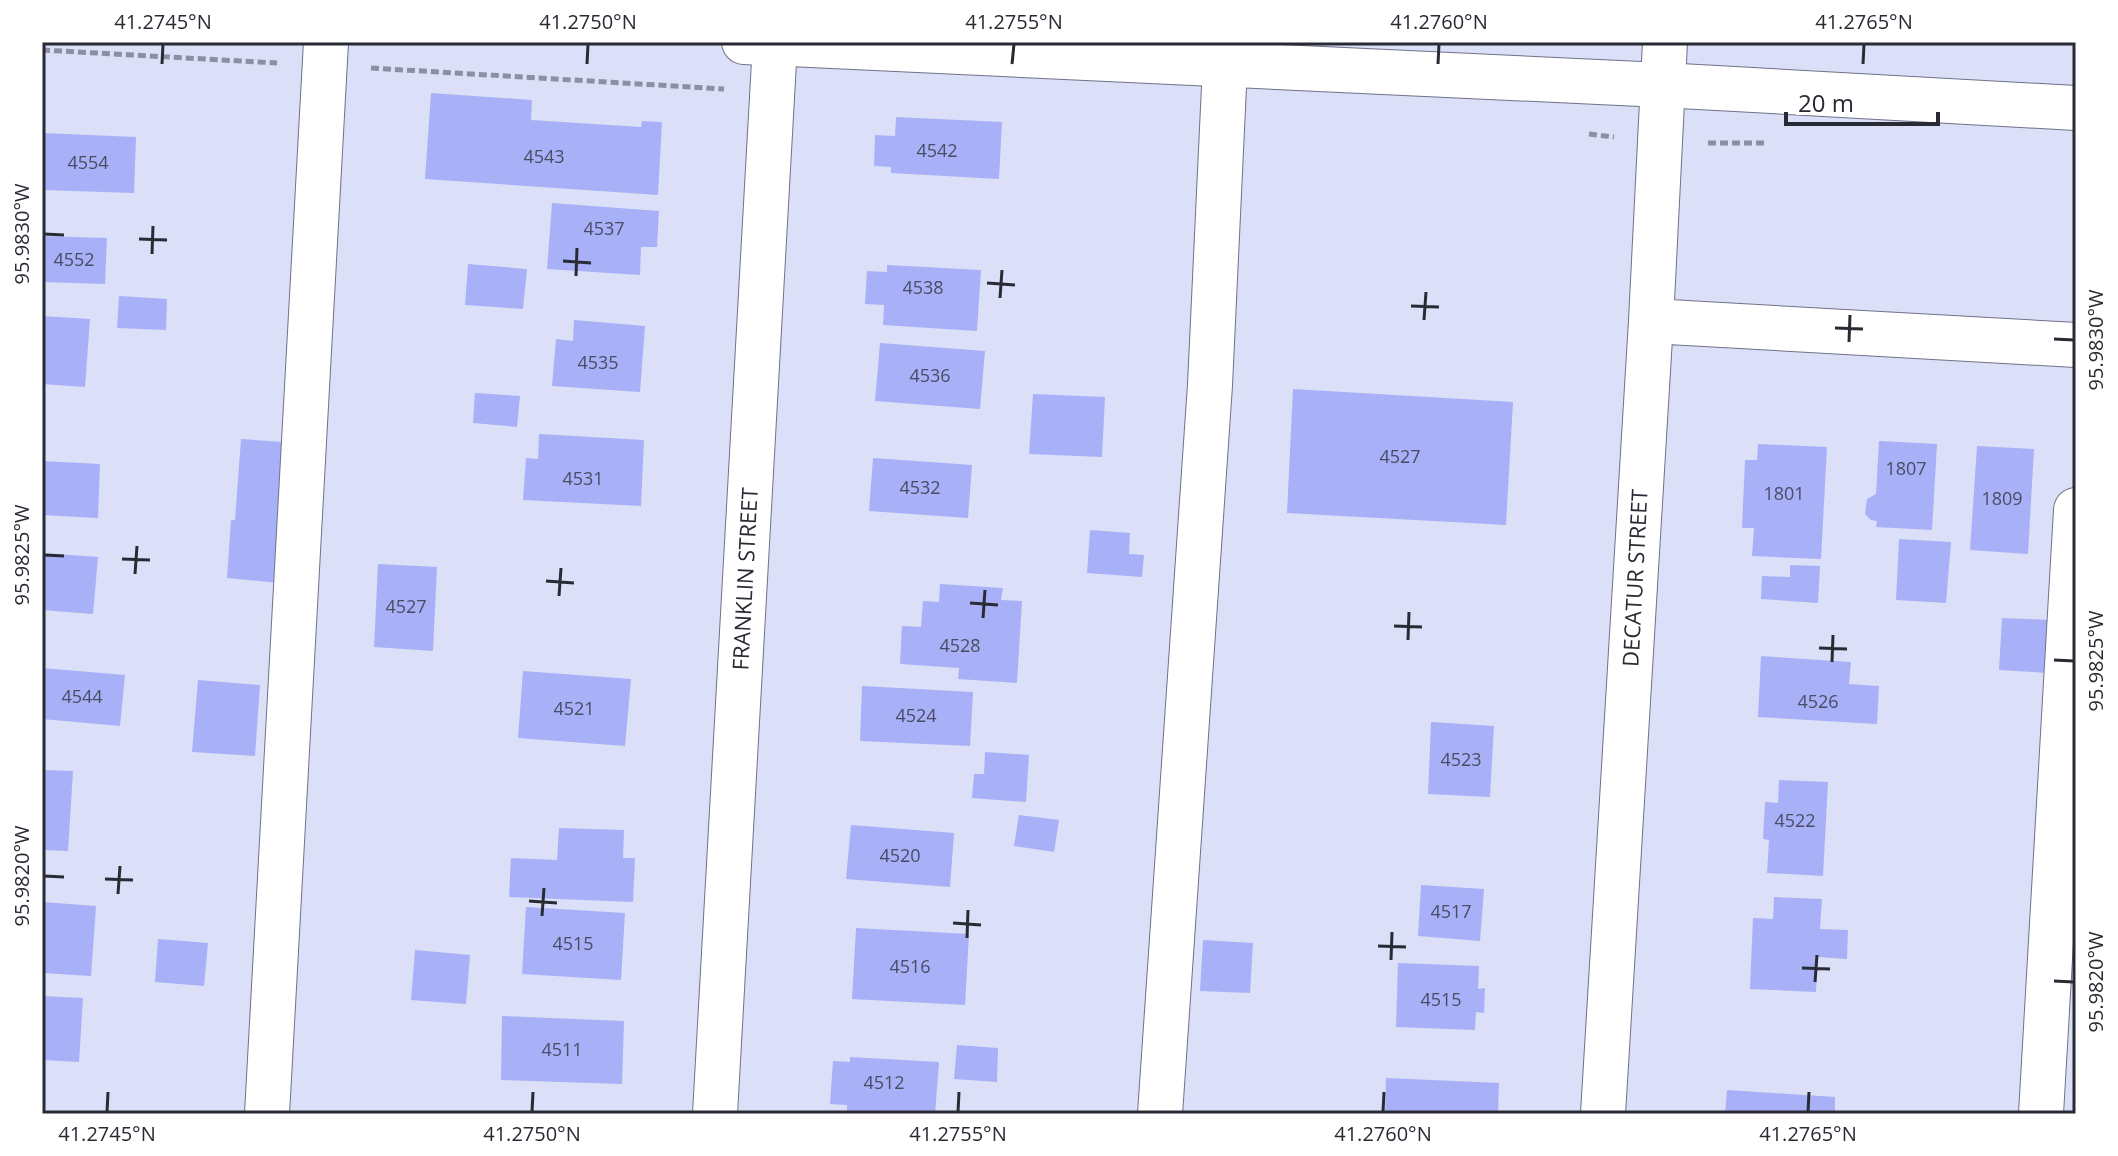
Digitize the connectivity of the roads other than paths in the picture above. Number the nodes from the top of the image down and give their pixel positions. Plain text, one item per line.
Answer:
1 (326, 42) edge
2 (1665, 42) edge
3 (760, 43) edge
4 (1225, 65) junction
5 (1662, 85) junction
6 (2076, 108) edge
7 (1651, 321) junction
8 (2076, 345) edge
9 (2076, 510) edge
10 (267, 1114) edge
11 (715, 1114) edge
12 (1160, 1114) edge
13 (1603, 1114) edge
14 (2041, 1114) edge

1 - 10 street
2 - 5 street, DECATUR STREET
3 - 4 street
3 - 11 street, FRANKLIN STREET
4 - 5 street
4 - 12 street
5 - 6 street
5 - 7 street, DECATUR STREET
7 - 8 street
7 - 13 street, DECATUR STREET
9 - 14 street

